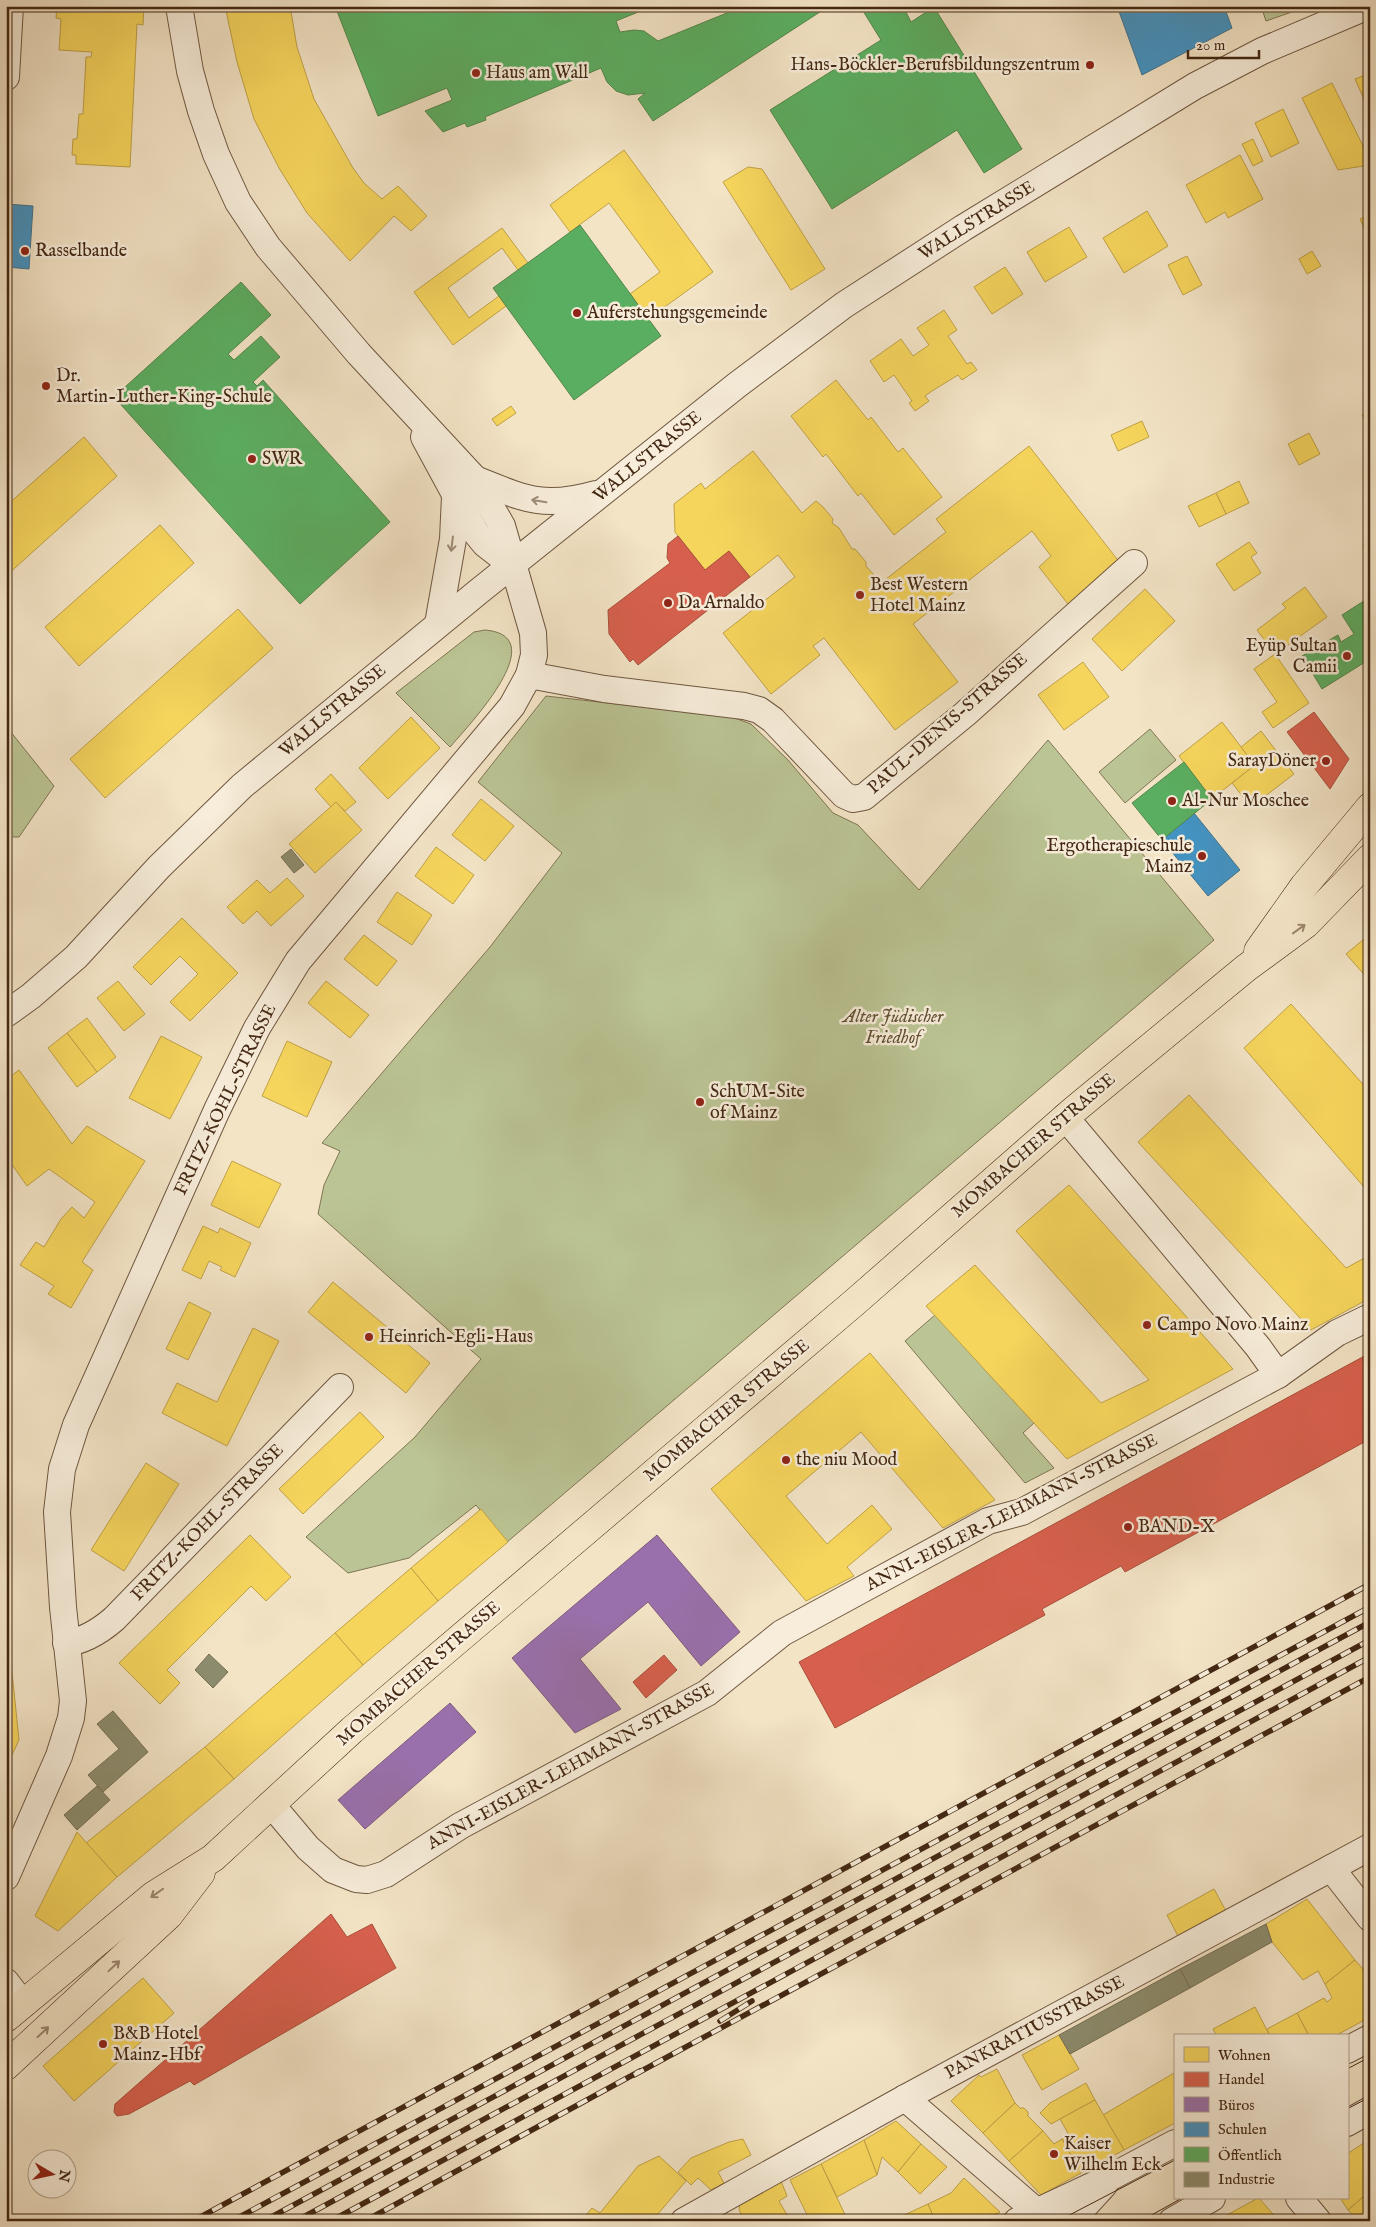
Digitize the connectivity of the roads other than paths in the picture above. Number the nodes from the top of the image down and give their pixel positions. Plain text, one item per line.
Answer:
1 (10, 6) edge
2 (179, 6) edge
3 (1368, 6) edge
4 (6, 77) edge
5 (409, 407) junction
6 (475, 479) junction
7 (604, 492) junction
8 (455, 496) junction
9 (1134, 563) dead end
10 (512, 565) junction
11 (438, 624) junction
12 (529, 675) junction
13 (1370, 807) edge
14 (1342, 838) junction
15 (1369, 860) edge
16 (1246, 968) junction
17 (6, 1014) edge
18 (1065, 1117) junction
19 (1370, 1317) edge
20 (1278, 1375) junction
21 (340, 1387) dead end
22 (66, 1643) junction
23 (271, 1804) junction
24 (1370, 1848) edge
25 (213, 1858) junction
26 (1331, 1868) junction
27 (6, 1877) edge
28 (1370, 1918) edge
29 (6, 1982) edge
30 (15, 2011) edge
31 (1370, 2038) edge
32 (1348, 2049) edge
33 (7, 2065) edge
34 (905, 2098) junction
35 (1370, 2110) edge
36 (1348, 2122) edge
37 (1174, 2144) edge
38 (1113, 2176) junction
39 (1209, 2200) edge
40 (1301, 2200) edge
41 (1026, 2216) edge
42 (698, 2217) edge
43 (1071, 2221) edge
44 (1172, 2221) edge
45 (1318, 2221) edge

1 - 4 street
2 - 5 street
3 - 7 street, WALLSTRASSE
5 - 6 street
5 - 8 street
7 -> 6 street
6 - 10 street, FRITZ-KOHL-STRASSE
7 - 10 street, WALLSTRASSE
8 - 10 street
8 -> 11 street
9 - 12 street, PAUL-DENIS-STRASSE
10 - 11 street, WALLSTRASSE
10 - 12 street, FRITZ-KOHL-STRASSE
11 - 17 street, WALLSTRASSE
12 - 22 street, FRITZ-KOHL-STRASSE
13 - 14 main road, MOMBACHER STRASSE
14 - 15 street
14 - 16 main road, MOMBACHER STRASSE
16 -> 15 main road, MOMBACHER STRASSE
16 - 18 main road, MOMBACHER STRASSE
18 - 20 street
18 - 23 main road, MOMBACHER STRASSE
19 - 20 street, ANNI-EISLER-LEHMANN-STRASSE
20 - 23 street, ANNI-EISLER-LEHMANN-STRASSE
21 - 22 street, FRITZ-KOHL-STRASSE
22 - 27 street, FRITZ-KOHL-STRASSE
23 - 25 main road, MOMBACHER STRASSE
24 - 26 street, PANKRATIUSSTRASSE
25 -> 30 main road, MOMBACHER STRASSE
33 -> 25 main road, MOMBACHER STRASSE
26 - 28 street
26 - 34 street, PANKRATIUSSTRASSE
29 - 30 street
30 - 33 main road, MOMBACHER STRASSE
31 - 32 street
34 - 41 street
34 - 42 street, PANKRATIUSSTRASSE
35 - 36 street
37 - 38 street
38 - 41 street
38 - 43 street
39 - 44 street
40 - 45 street

